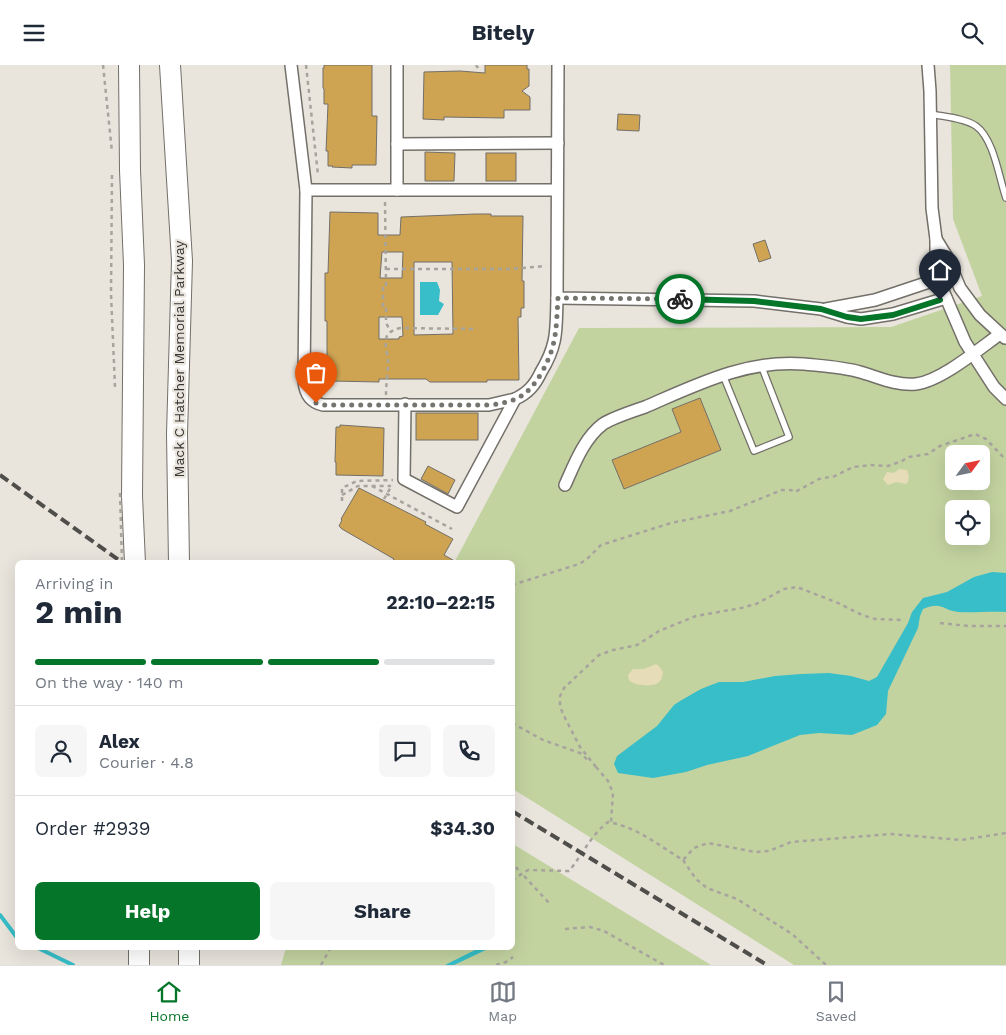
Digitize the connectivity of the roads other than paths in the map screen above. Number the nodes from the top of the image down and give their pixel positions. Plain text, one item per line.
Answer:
1 (129, 65) edge
2 (170, 65) edge
3 (291, 65) edge
4 (397, 65) edge
5 (558, 65) edge
6 (928, 65) edge
7 (936, 65) edge
8 (930, 91) junction
9 (930, 114) junction
10 (558, 143) junction
11 (397, 144) junction
12 (306, 190) junction
13 (397, 190) junction
14 (558, 191) junction
15 (1006, 198) edge
16 (936, 239) junction
17 (938, 279) junction
18 (558, 298) junction
19 (946, 298) junction
20 (821, 309) junction
21 (1003, 337) edge
22 (973, 354) junction
23 (761, 365) junction
24 (723, 375) junction
25 (515, 399) junction
26 (1006, 399) edge
27 (405, 404) junction
28 (564, 485) dead end
29 (135, 560) edge
30 (179, 560) edge
31 (138, 950) edge
32 (189, 950) edge
33 (139, 965) edge
34 (189, 965) edge

1 - 29 highway
2 - 30 highway, Mack C Hatcher Memorial Parkway
3 - 12 street
4 - 11 street
5 - 10 street
6 - 8 street
7 - 8 street
8 - 9 street
9 - 15 lane
9 - 16 street
10 - 11 street
10 - 14 street
11 - 13 street
12 - 13 street
12 - 27 street
13 - 14 street
14 - 18 street
16 - 17 street
16 - 21 street
17 - 19 street
17 - 20 street
18 - 20 street
18 - 25 street
19 - 20 street
19 - 22 street
21 - 22 street
22 - 23 street
22 - 26 street
23 - 24 street
23 - 24 lane
24 - 28 street
25 - 27 street
25 - 27 street
31 - 33 highway
32 - 34 highway

